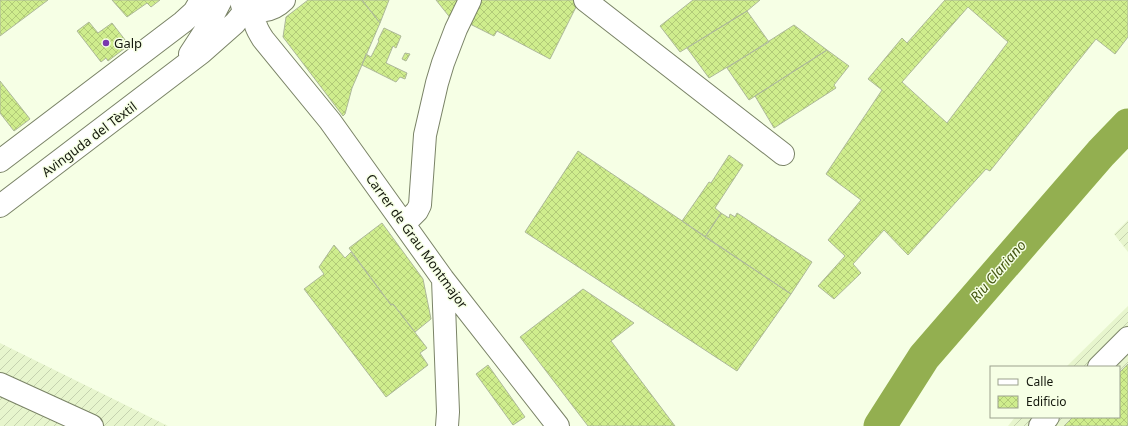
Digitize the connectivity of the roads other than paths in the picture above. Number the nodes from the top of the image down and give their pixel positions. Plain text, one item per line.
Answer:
1 (201, 0) edge
2 (221, 0) edge
3 (470, 0) edge
4 (585, 0) edge
5 (259, 5) edge
6 (130, 64) junction
7 (178, 71) junction
8 (149, 93) junction
9 (783, 154) dead end
10 (0, 161) edge
11 (0, 206) edge
12 (404, 224) junction
13 (443, 279) junction
14 (1128, 338) edge
15 (1100, 366) edge
16 (0, 384) edge
17 (1047, 418) edge
18 (92, 426) edge
19 (447, 426) edge
20 (558, 426) edge
21 (1040, 426) edge

1 - 6 street
2 - 7 street, Avinguda del Tèxtil
3 - 12 street
4 - 9 street
5 - 7 street, Avinguda del Tèxtil
5 - 12 street, Carrer de Grau Montmajor
6 - 8 street
6 - 10 street
7 - 8 street, Avinguda del Tèxtil
8 - 11 street, Avinguda del Tèxtil
12 - 13 street, Carrer de Grau Montmajor
13 - 19 street
13 - 20 street, Carrer de Grau Montmajor
14 - 15 street
16 - 18 street
17 - 21 street

